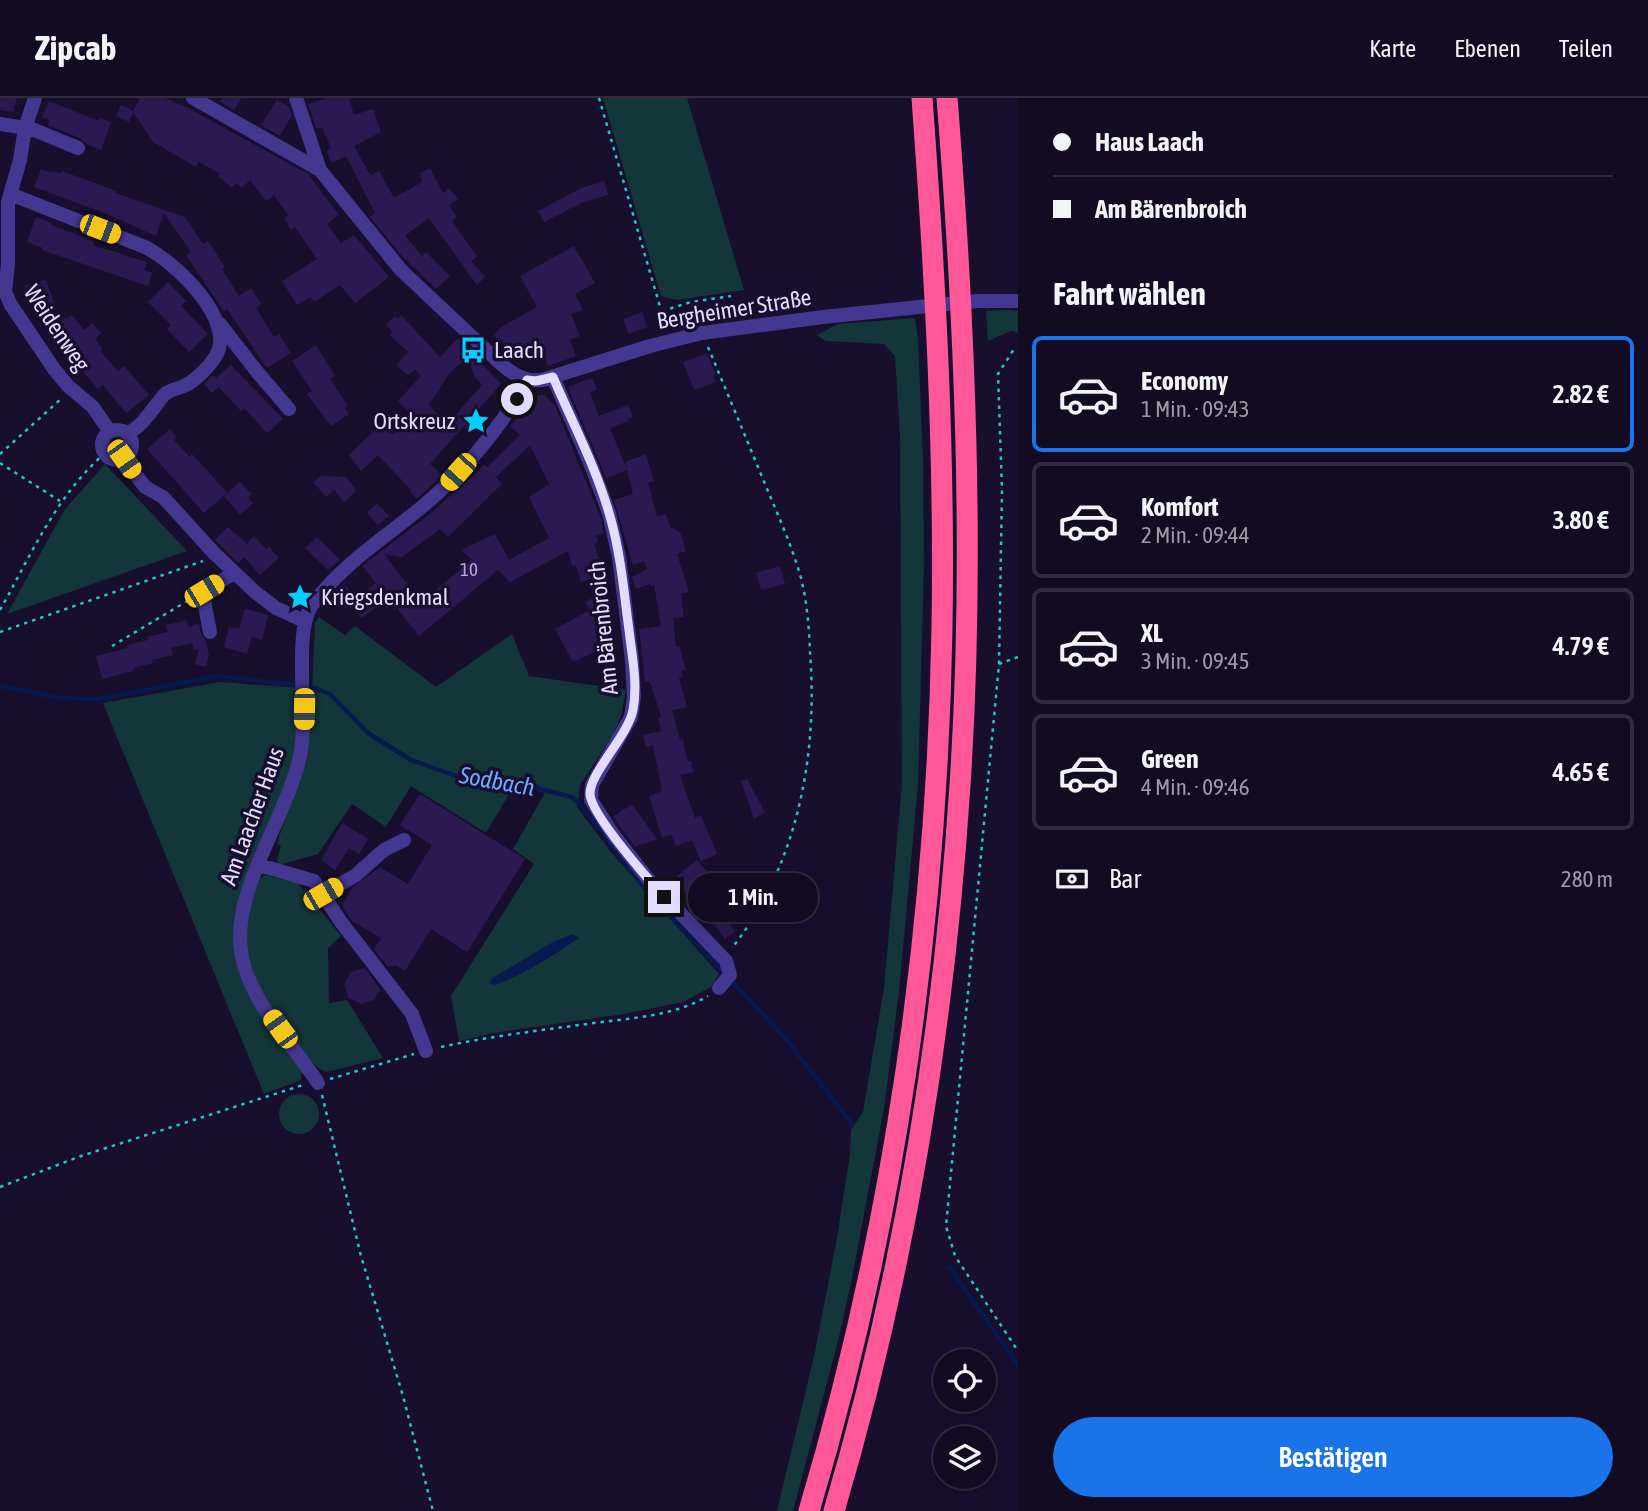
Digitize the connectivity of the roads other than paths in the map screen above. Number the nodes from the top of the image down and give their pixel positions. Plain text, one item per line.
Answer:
1 (35, 98) edge
2 (193, 98) edge
3 (296, 98) edge
4 (922, 98) edge
5 (947, 98) edge
6 (0, 124) edge
7 (25, 128) junction
8 (78, 148) dead end
9 (320, 170) junction
10 (9, 194) junction
11 (3, 297) edge
12 (1018, 301) edge
13 (217, 320) junction
14 (553, 377) junction
15 (527, 380) junction
16 (289, 409) dead end
17 (110, 432) junction
18 (127, 435) junction
19 (124, 459) junction
20 (234, 573) junction
21 (304, 621) junction
22 (211, 632) dead end
23 (404, 840) dead end
24 (259, 865) junction
25 (323, 894) junction
26 (725, 982) road end
27 (426, 1051) road end
28 (318, 1083) road end
29 (809, 1511) edge
30 (834, 1511) edge

1 - 7 street, Weidenweg
2 - 9 street
3 - 9 street
4 - 29 highway
5 - 30 highway
6 - 7 street
7 - 8 street
7 - 10 street, Weidenweg
9 - 15 street
10 - 11 street, Weidenweg
10 - 13 street
11 - 17 street, Weidenweg
12 - 14 street, Bergheimer Straße
13 - 16 street
13 - 18 street
14 - 15 street, Bergheimer Straße
14 - 26 street, Am Bärenbroich
15 - 21 street
17 - 18 street
17 - 19 street
18 - 19 street
19 - 20 street
20 - 21 street
20 - 22 street
21 - 24 street, Am Laacher Haus
23 - 25 street
24 - 25 street
24 - 28 street, Am Laacher Haus
25 - 27 street

